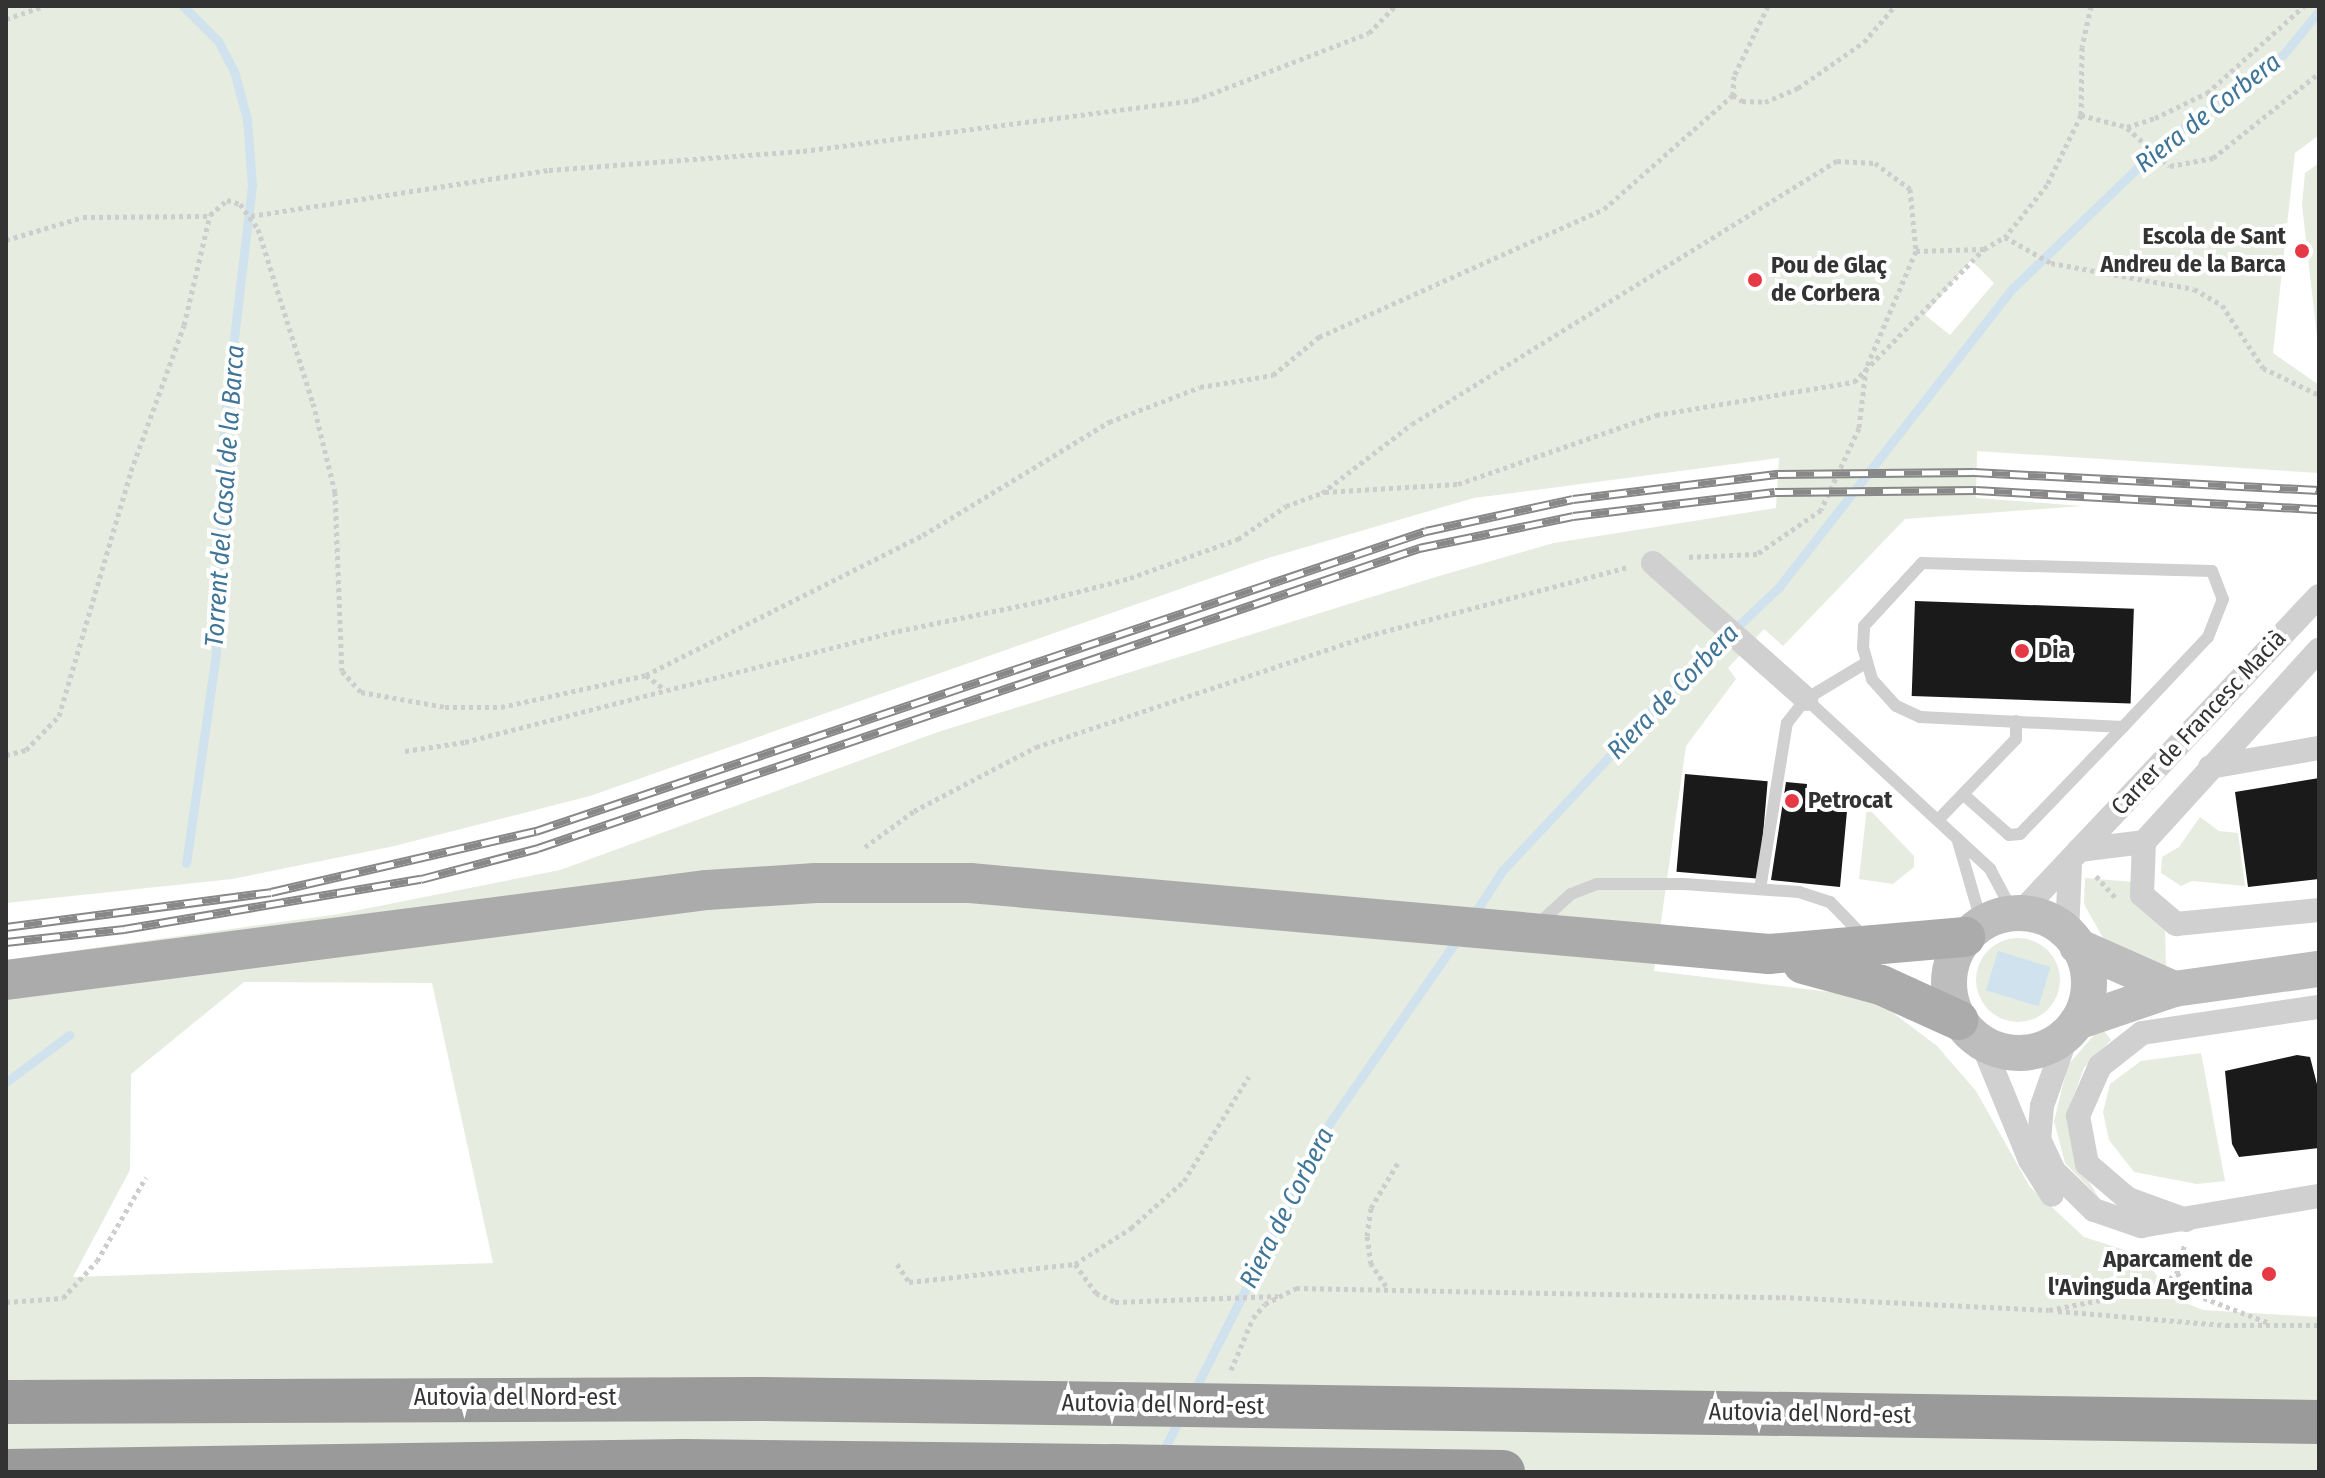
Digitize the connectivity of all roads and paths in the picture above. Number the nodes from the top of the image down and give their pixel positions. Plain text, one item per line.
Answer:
1 (44, 6) edge
2 (1395, 6) edge
3 (1768, 6) edge
4 (1895, 6) edge
5 (2091, 6) edge
6 (2304, 6) edge
7 (6, 19) edge
8 (2319, 73) edge
9 (1733, 95) junction
10 (2081, 115) junction
11 (2127, 127) junction
12 (210, 215) junction
13 (251, 216) junction
14 (2005, 237) junction
15 (6, 240) edge
16 (1984, 249) junction
17 (1916, 251) junction
18 (1866, 368) junction
19 (2319, 395) edge
20 (1322, 493) junction
21 (1653, 563) junction
22 (2319, 596) edge
23 (2319, 650) edge
24 (1864, 664) junction
25 (646, 675) junction
26 (664, 690) junction
27 (1806, 699) junction
28 (2016, 721) junction
29 (2123, 727) junction
30 (2319, 748) edge
31 (405, 751) dead end
32 (6, 755) edge
33 (2210, 767) junction
34 (1964, 795) junction
35 (1938, 820) junction
36 (1957, 838) junction
37 (2144, 842) junction
38 (2074, 857) junction
39 (816, 883) junction
40 (1760, 889) junction
41 (2319, 910) edge
42 (1995, 922) junction
43 (1516, 932) junction
44 (2072, 939) junction
45 (1874, 948) junction
46 (1769, 954) junction
47 (2319, 969) edge
48 (6, 980) edge
49 (2174, 989) junction
50 (2319, 1007) edge
51 (2072, 1027) junction
52 (1970, 1032) junction
53 (1249, 1076) dead end
54 (1399, 1161) dead end
55 (146, 1177) dead end
56 (2319, 1196) edge
57 (2172, 1218) junction
58 (897, 1264) dead end
59 (1075, 1264) junction
60 (2177, 1273) junction
61 (1386, 1286) junction
62 (1279, 1296) junction
63 (6, 1302) edge
64 (2049, 1310) junction
65 (2275, 1325) junction
66 (2319, 1325) edge
67 (1240, 1347) dead end
68 (6, 1402) edge
69 (2319, 1422) edge
70 (6, 1471) edge
71 (114, 1471) edge
72 (1503, 1472) edge

1 - 7 path
2 - 13 path
3 - 9 path
4 - 9 path
5 - 10 path
6 - 11 path
8 - 11 path
9 - 25 path
10 - 11 path
10 - 14 path
12 - 13 path
12 - 15 path
12 - 32 path
13 - 25 path
14 - 16 path
14 - 19 path
16 - 17 path
16 - 18 path
17 - 18 path
17 - 20 path
18 - 20 path
18 - 21 path
20 - 26 path
21 - 27 street
21 - 39 path
22 - 38 street, Carrer de Francesc Macià
23 - 33 street, Carrer de Francesc Macià
24 - 27 lane
24 - 28 lane
24 - 29 lane
25 - 26 path
26 - 31 path
27 - 35 lane
27 - 40 lane
28 - 29 lane
28 - 34 lane
29 - 34 lane
30 - 33 street
33 - 37 street, Carrer de Francesc Macià
34 - 35 lane
35 - 36 lane
36 - 42 lane
36 - 42 lane
37 - 38 street, Carrer de Francesc Macià
37 - 41 street
38 - 42 street, Carrer de Francesc Macià
38 - 44 street
39 - 43 main road
39 - 48 main road
40 - 43 lane
40 - 45 lane
42 - 44 main road
42 - 45 main road
42 - 52 main road
43 - 46 main road
44 - 49 main road
44 - 51 main road
45 - 46 main road
46 - 52 main road
47 - 49 main road
49 - 51 main road
50 - 57 street
51 - 52 main road
51 - 57 street
52 - 57 street
53 - 59 path
54 - 61 path
55 - 63 path
56 - 57 street
57 - 60 path
58 - 59 path
59 - 62 path
60 - 64 path
60 - 65 path
61 - 62 path
61 - 64 path
62 - 67 path
64 - 65 path
65 - 66 path
68 - 69 highway, Autovia del Nord-est, bridge
70 - 71 highway
71 - 72 highway, bridge

